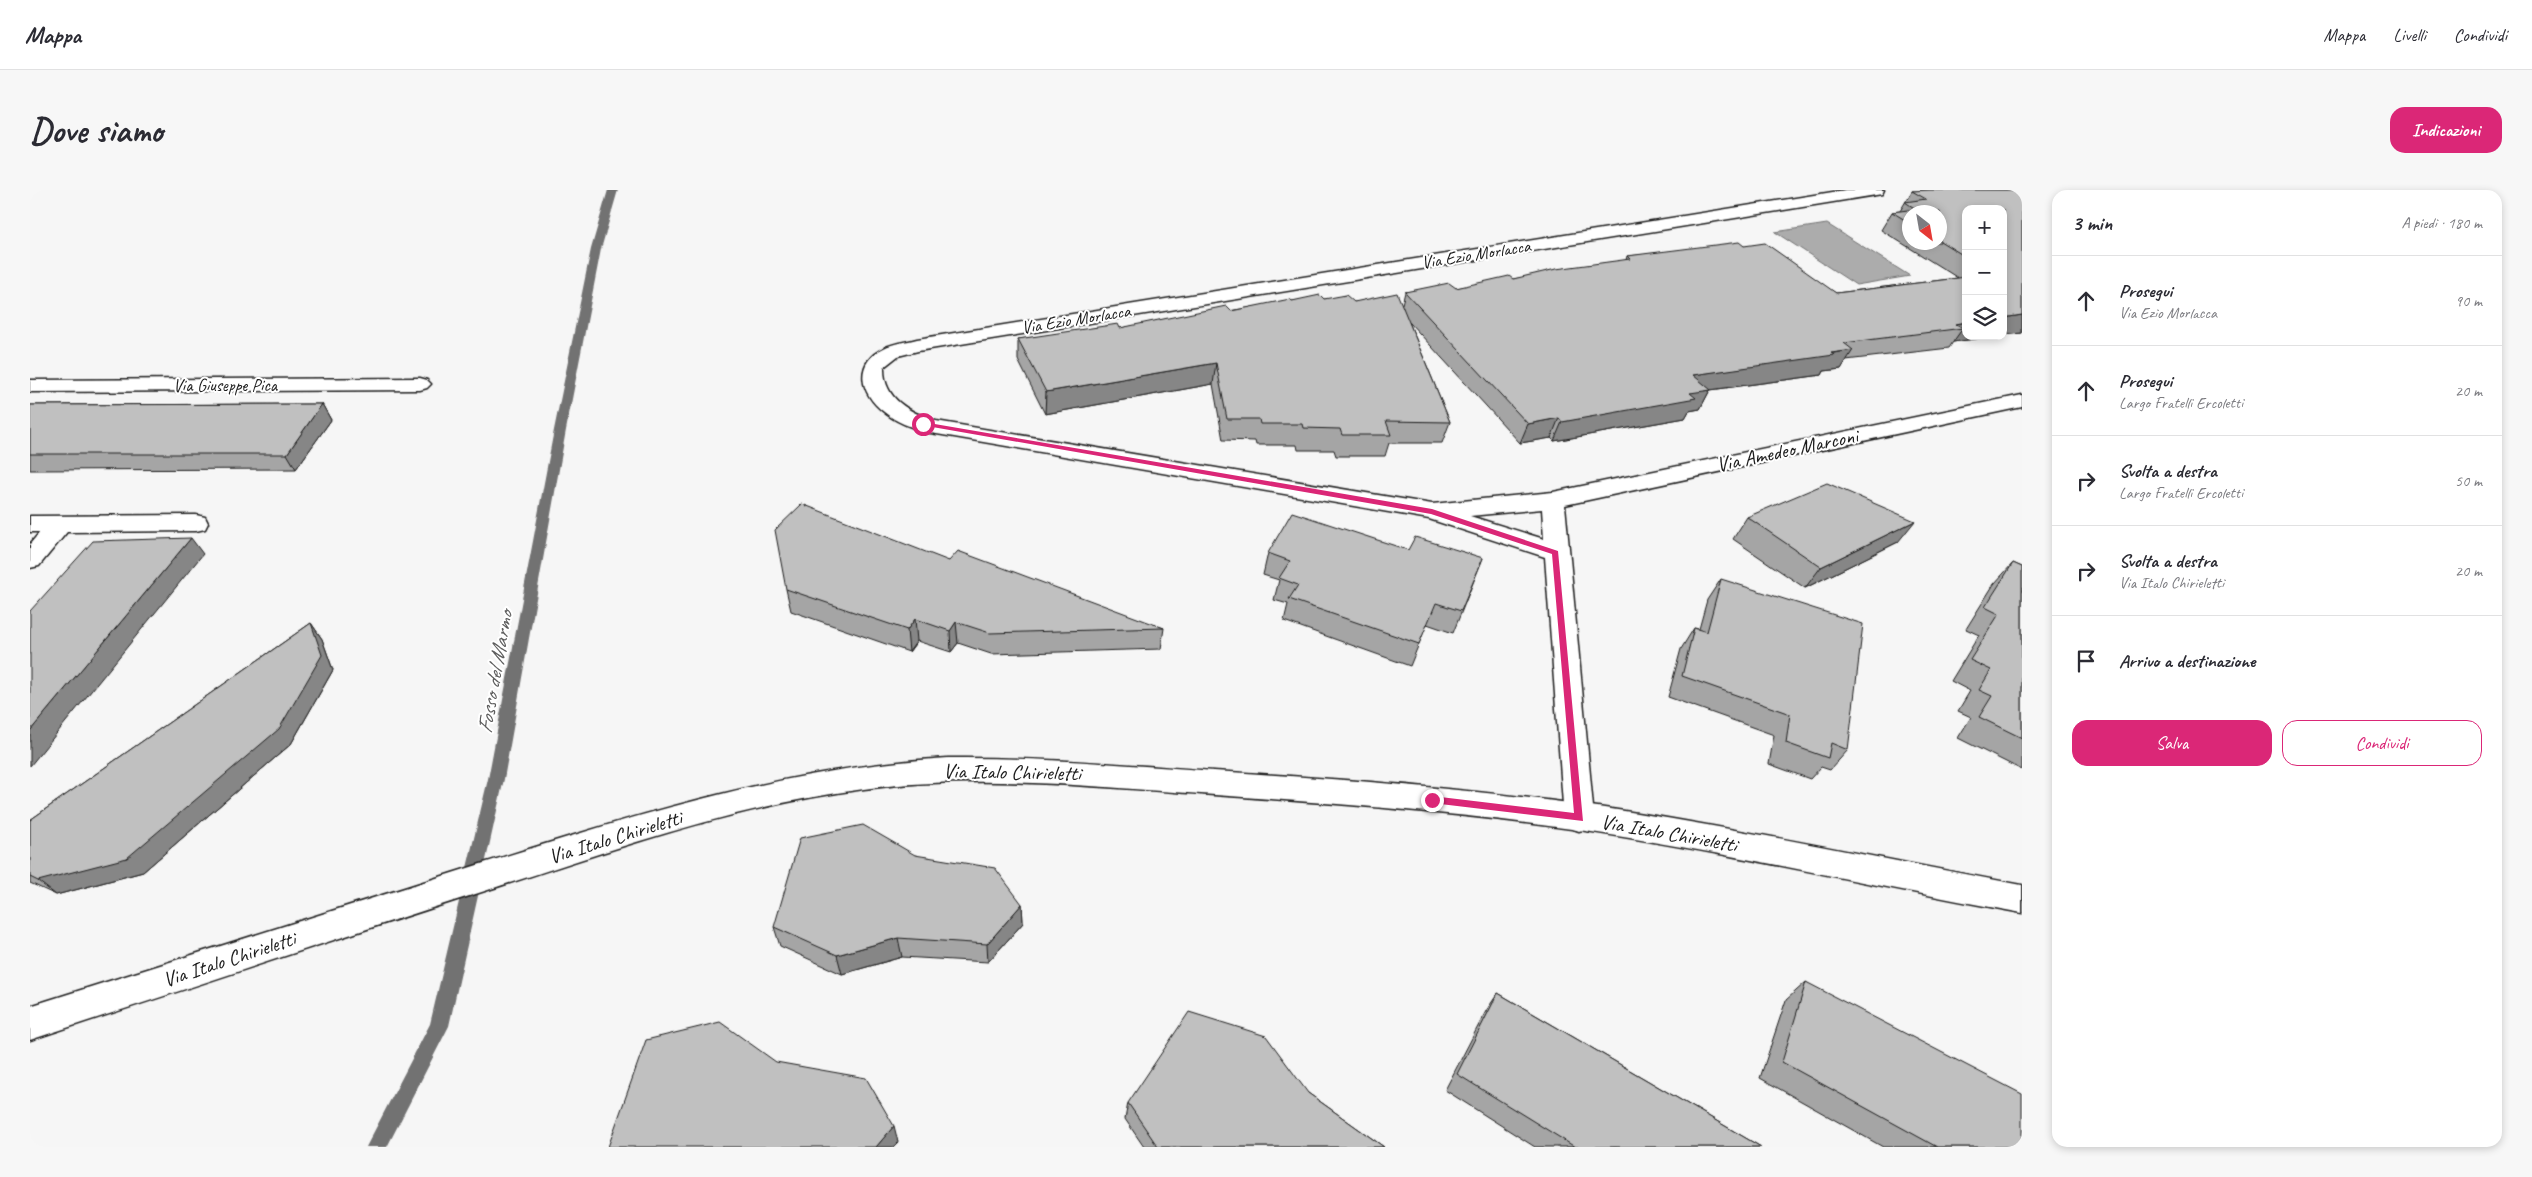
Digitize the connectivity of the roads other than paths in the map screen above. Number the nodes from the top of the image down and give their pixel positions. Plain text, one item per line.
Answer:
1 (1876, 190) edge
2 (420, 384) dead end
3 (30, 386) edge
4 (2022, 401) edge
5 (1552, 500) junction
6 (1432, 512) junction
7 (196, 523) dead end
8 (30, 524) edge
9 (60, 524) junction
10 (1556, 552) junction
11 (30, 560) edge
12 (1579, 818) junction
13 (2022, 899) edge
14 (30, 1023) edge

1 - 6 street, Via Ezio Morlacca
2 - 3 street, Via Giuseppe Pica
4 - 5 street, Via Amedeo Marconi
5 - 6 street, Via Amedeo Marconi
5 - 10 street
6 - 10 street
7 - 9 street
8 - 9 street
9 - 11 street
10 - 12 street
12 - 13 street, Via Italo Chirieletti
12 - 14 street, Via Italo Chirieletti

